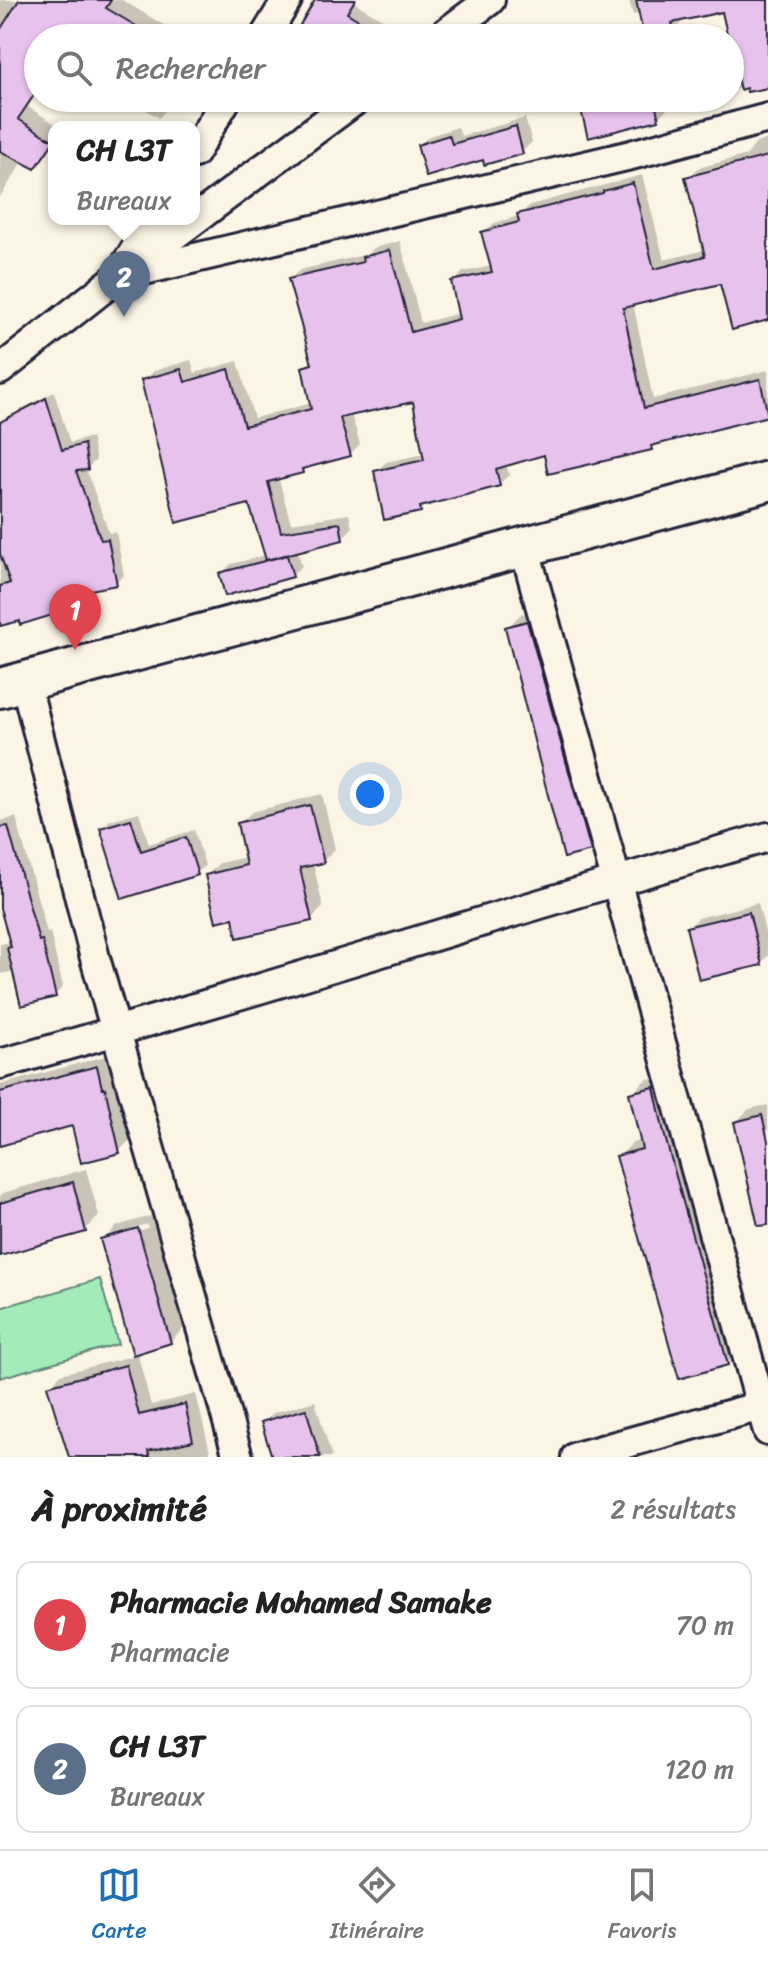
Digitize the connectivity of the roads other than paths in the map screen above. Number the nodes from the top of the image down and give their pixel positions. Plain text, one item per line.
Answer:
1 (287, 0) edge
2 (490, 0) edge
3 (272, 24) edge
4 (458, 24) edge
5 (219, 112) edge
6 (339, 112) edge
7 (768, 118) edge
8 (200, 143) edge
9 (200, 216) edge
10 (150, 225) edge
11 (187, 225) edge
12 (119, 276) junction
13 (0, 370) edge
14 (768, 481) edge
15 (524, 546) junction
16 (12, 685) edge
17 (768, 837) edge
18 (616, 880) junction
19 (118, 1031) junction
20 (0, 1064) edge
21 (766, 1414) edge
22 (238, 1457) edge
23 (576, 1457) edge

1 - 3 street
2 - 4 street
5 - 8 street
6 - 9 street
7 - 12 street
10 - 12 street
11 - 12 street
12 - 13 street
14 - 15 main road
15 - 16 main road
15 - 18 street
16 - 19 street
17 - 18 street
18 - 19 street
18 - 21 street
19 - 20 street
19 - 22 street
21 - 23 street

